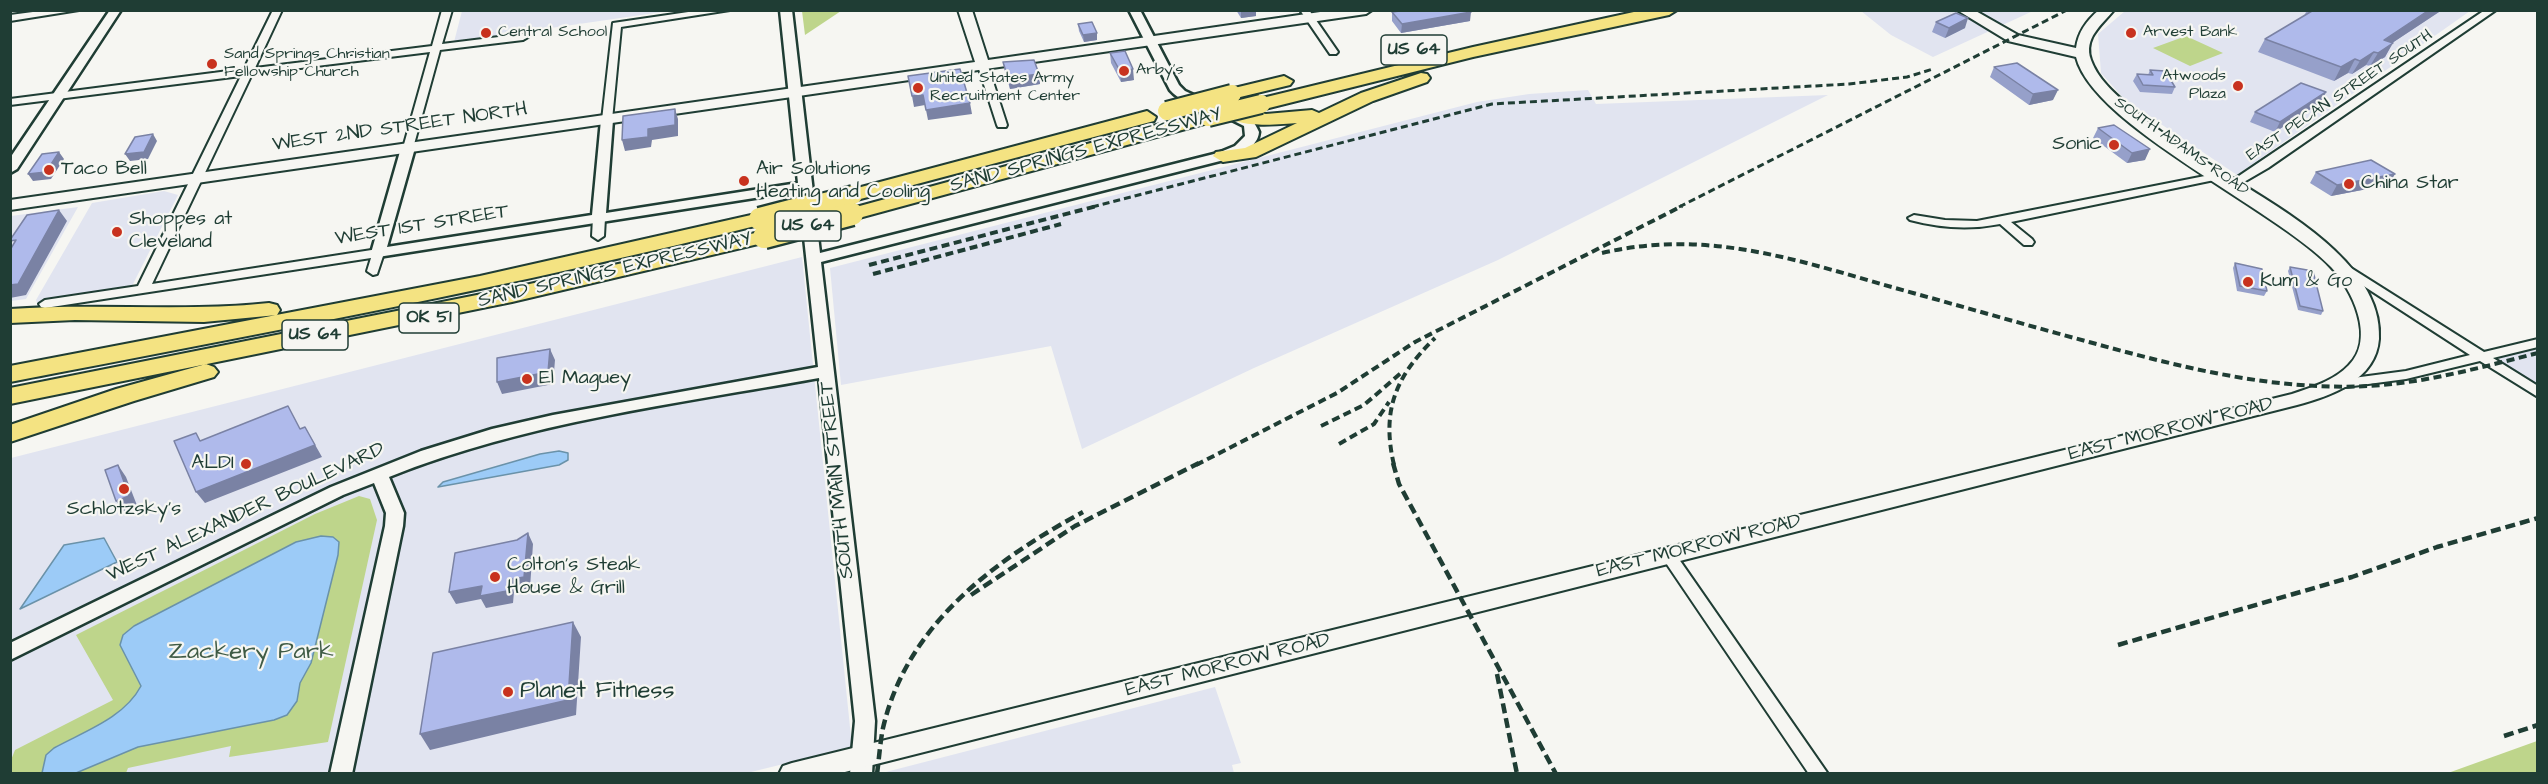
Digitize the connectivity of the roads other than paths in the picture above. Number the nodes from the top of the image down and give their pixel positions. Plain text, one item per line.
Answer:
1 (75, 10) edge
2 (116, 10) edge
3 (278, 10) edge
4 (447, 10) edge
5 (726, 10) edge
6 (786, 10) edge
7 (965, 10) edge
8 (1134, 10) edge
9 (1366, 10) edge
10 (1597, 10) edge
11 (1669, 10) edge
12 (1963, 10) edge
13 (2108, 10) edge
14 (2492, 10) edge
15 (1307, 15) edge
16 (10, 18) edge
17 (1578, 29) junction
18 (523, 37) dead end
19 (1150, 42) junction
20 (436, 48) junction
21 (1333, 52) dead end
22 (2083, 54) junction
23 (983, 66) junction
24 (249, 72) junction
25 (795, 93) junction
26 (59, 96) junction
27 (10, 102) edge
28 (1335, 111) junction
29 (1237, 116) junction
30 (607, 120) junction
31 (1002, 125) dead end
32 (408, 148) junction
33 (1223, 156) junction
34 (10, 169) edge
35 (197, 178) junction
36 (2226, 180) junction
37 (806, 186) junction
38 (10, 205) edge
39 (853, 205) junction
40 (599, 218) junction
41 (1914, 218) dead end
42 (2002, 220) junction
43 (762, 228) junction
44 (598, 236) dead end
45 (2028, 242) dead end
46 (378, 253) junction
47 (812, 260) junction
48 (2338, 264) junction
49 (373, 271) dead end
50 (619, 273) junction
51 (143, 289) junction
52 (447, 290) junction
53 (45, 304) dead end
54 (10, 316) edge
55 (2538, 343) edge
56 (2481, 356) junction
57 (826, 371) junction
58 (10, 374) edge
59 (2338, 384) junction
60 (2538, 393) edge
61 (10, 396) edge
62 (10, 435) edge
63 (380, 473) junction
64 (1669, 556) junction
65 (10, 652) edge
66 (861, 765) edge
67 (340, 774) edge
68 (792, 774) edge
69 (1819, 774) edge

1 - 16 street
2 - 26 street
3 - 24 street
4 - 20 street
5 - 30 street
6 - 25 street, SOUTH MAIN STREET
7 - 23 main road
8 - 19 street
9 - 15 main road, WEST 2ND STREET NORTH
10 - 39 highway, SAND SPRINGS EXPRESSWAY / US 64, bridge
11 - 17 highway, SAND SPRINGS EXPRESSWAY / US 64
12 - 22 main road
13 - 22 main road
14 - 36 street, EAST PECAN STREET SOUTH
15 - 19 main road, WEST 2ND STREET NORTH
15 - 21 street
17 - 28 highway
17 - 39 highway, SAND SPRINGS EXPRESSWAY / US 64, bridge
18 - 20 street
19 - 23 main road, WEST 2ND STREET NORTH
19 - 29 street
20 - 24 street
20 - 32 street
22 - 36 main road, SOUTH ADAMS ROAD
23 - 25 main road, WEST 2ND STREET NORTH
23 - 31 street
24 - 26 street
24 - 35 street
25 - 30 main road, WEST 2ND STREET NORTH
25 - 37 street, SOUTH MAIN STREET
26 - 27 street
26 - 34 street
28 - 29 highway
28 - 33 highway
29 - 33 street
30 - 32 main road, WEST 2ND STREET NORTH
30 - 40 street
32 - 35 main road, WEST 2ND STREET NORTH
32 - 46 street
33 - 47 street
35 - 38 main road, WEST 2ND STREET NORTH
35 - 51 street
36 - 42 street, EAST PECAN STREET SOUTH
36 - 48 main road, SOUTH ADAMS ROAD
37 - 40 street, WEST 1ST STREET
37 - 47 street, SOUTH MAIN STREET
39 - 43 highway, SAND SPRINGS EXPRESSWAY / US 64, bridge
40 - 44 street
40 - 46 street, WEST 1ST STREET
41 - 42 street, EAST PECAN STREET SOUTH
42 - 45 street
43 - 50 highway, SAND SPRINGS EXPRESSWAY / US 64
43 - 52 highway, SAND SPRINGS EXPRESSWAY / US 64
46 - 49 street
46 - 51 street, WEST 1ST STREET
47 - 57 street, SOUTH MAIN STREET
48 - 56 street, SOUTH ADAMS ROAD
48 - 59 main road, SOUTH ADAMS ROAD
50 - 61 highway, SAND SPRINGS EXPRESSWAY / US 64
50 - 62 highway, OK 51
51 - 53 street, WEST 1ST STREET
52 - 54 highway, OK 51
52 - 58 highway, SAND SPRINGS EXPRESSWAY / US 64
55 - 56 street, EAST MORROW ROAD
56 - 59 street, EAST MORROW ROAD
56 - 60 street, SOUTH ADAMS ROAD
57 - 63 street, WEST ALEXANDER BOULEVARD
57 - 66 street, SOUTH MAIN STREET
59 - 64 main road, EAST MORROW ROAD
63 - 65 street, WEST ALEXANDER BOULEVARD
63 - 67 street
64 - 66 main road, EAST MORROW ROAD
64 - 69 street
66 - 68 main road, EAST MORROW ROAD

